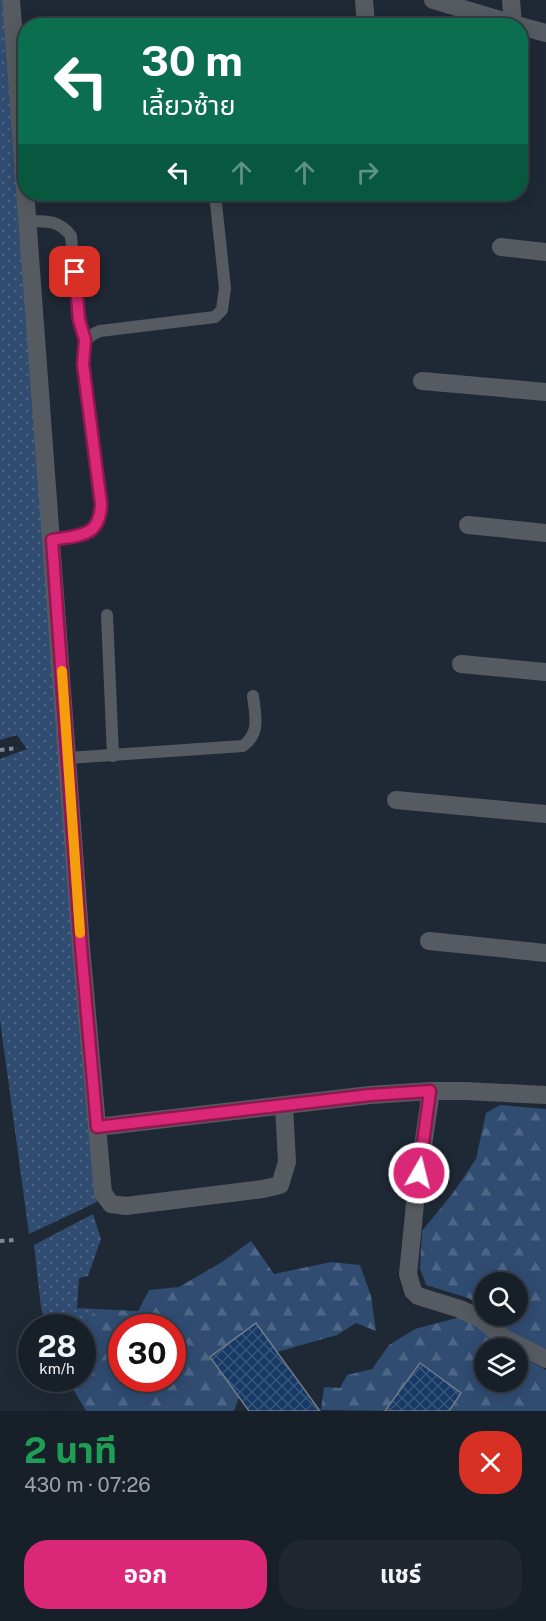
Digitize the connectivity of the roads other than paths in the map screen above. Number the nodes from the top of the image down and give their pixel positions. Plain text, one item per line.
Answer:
1 (11, 0) edge
2 (364, 0) edge
3 (433, 0) edge
4 (511, 0) edge
5 (365, 18) edge
6 (494, 18) edge
7 (516, 18) edge
8 (528, 28) edge
9 (546, 33) edge
10 (18, 91) edge
11 (26, 201) edge
12 (216, 201) edge
13 (28, 221) junction
14 (501, 248) dead end
15 (546, 252) edge
16 (85, 340) junction
17 (422, 381) dead end
18 (546, 392) edge
19 (468, 525) dead end
20 (546, 533) edge
21 (52, 540) junction
22 (107, 615) dead end
23 (461, 664) dead end
24 (546, 672) edge
25 (253, 696) dead end
26 (114, 756) junction
27 (68, 758) junction
28 (396, 800) dead end
29 (546, 814) edge
30 (429, 941) dead end
31 (546, 953) edge
32 (430, 1091) junction
33 (546, 1095) edge
34 (284, 1106) junction
35 (97, 1127) junction
36 (546, 1359) edge

1 - 10 street
2 - 5 street
3 - 6 street
4 - 7 street
8 - 9 street
11 - 13 street
12 - 16 lane
13 - 16 lane
13 - 21 street
14 - 15 street
16 - 21 lane
17 - 18 street
19 - 20 street
21 - 27 street
22 - 26 lane
23 - 24 street
25 - 26 lane
26 - 27 lane
27 - 35 street
28 - 29 street
30 - 31 street
32 - 33 street
32 - 34 street
32 - 36 street
34 - 35 street
34 - 35 street

